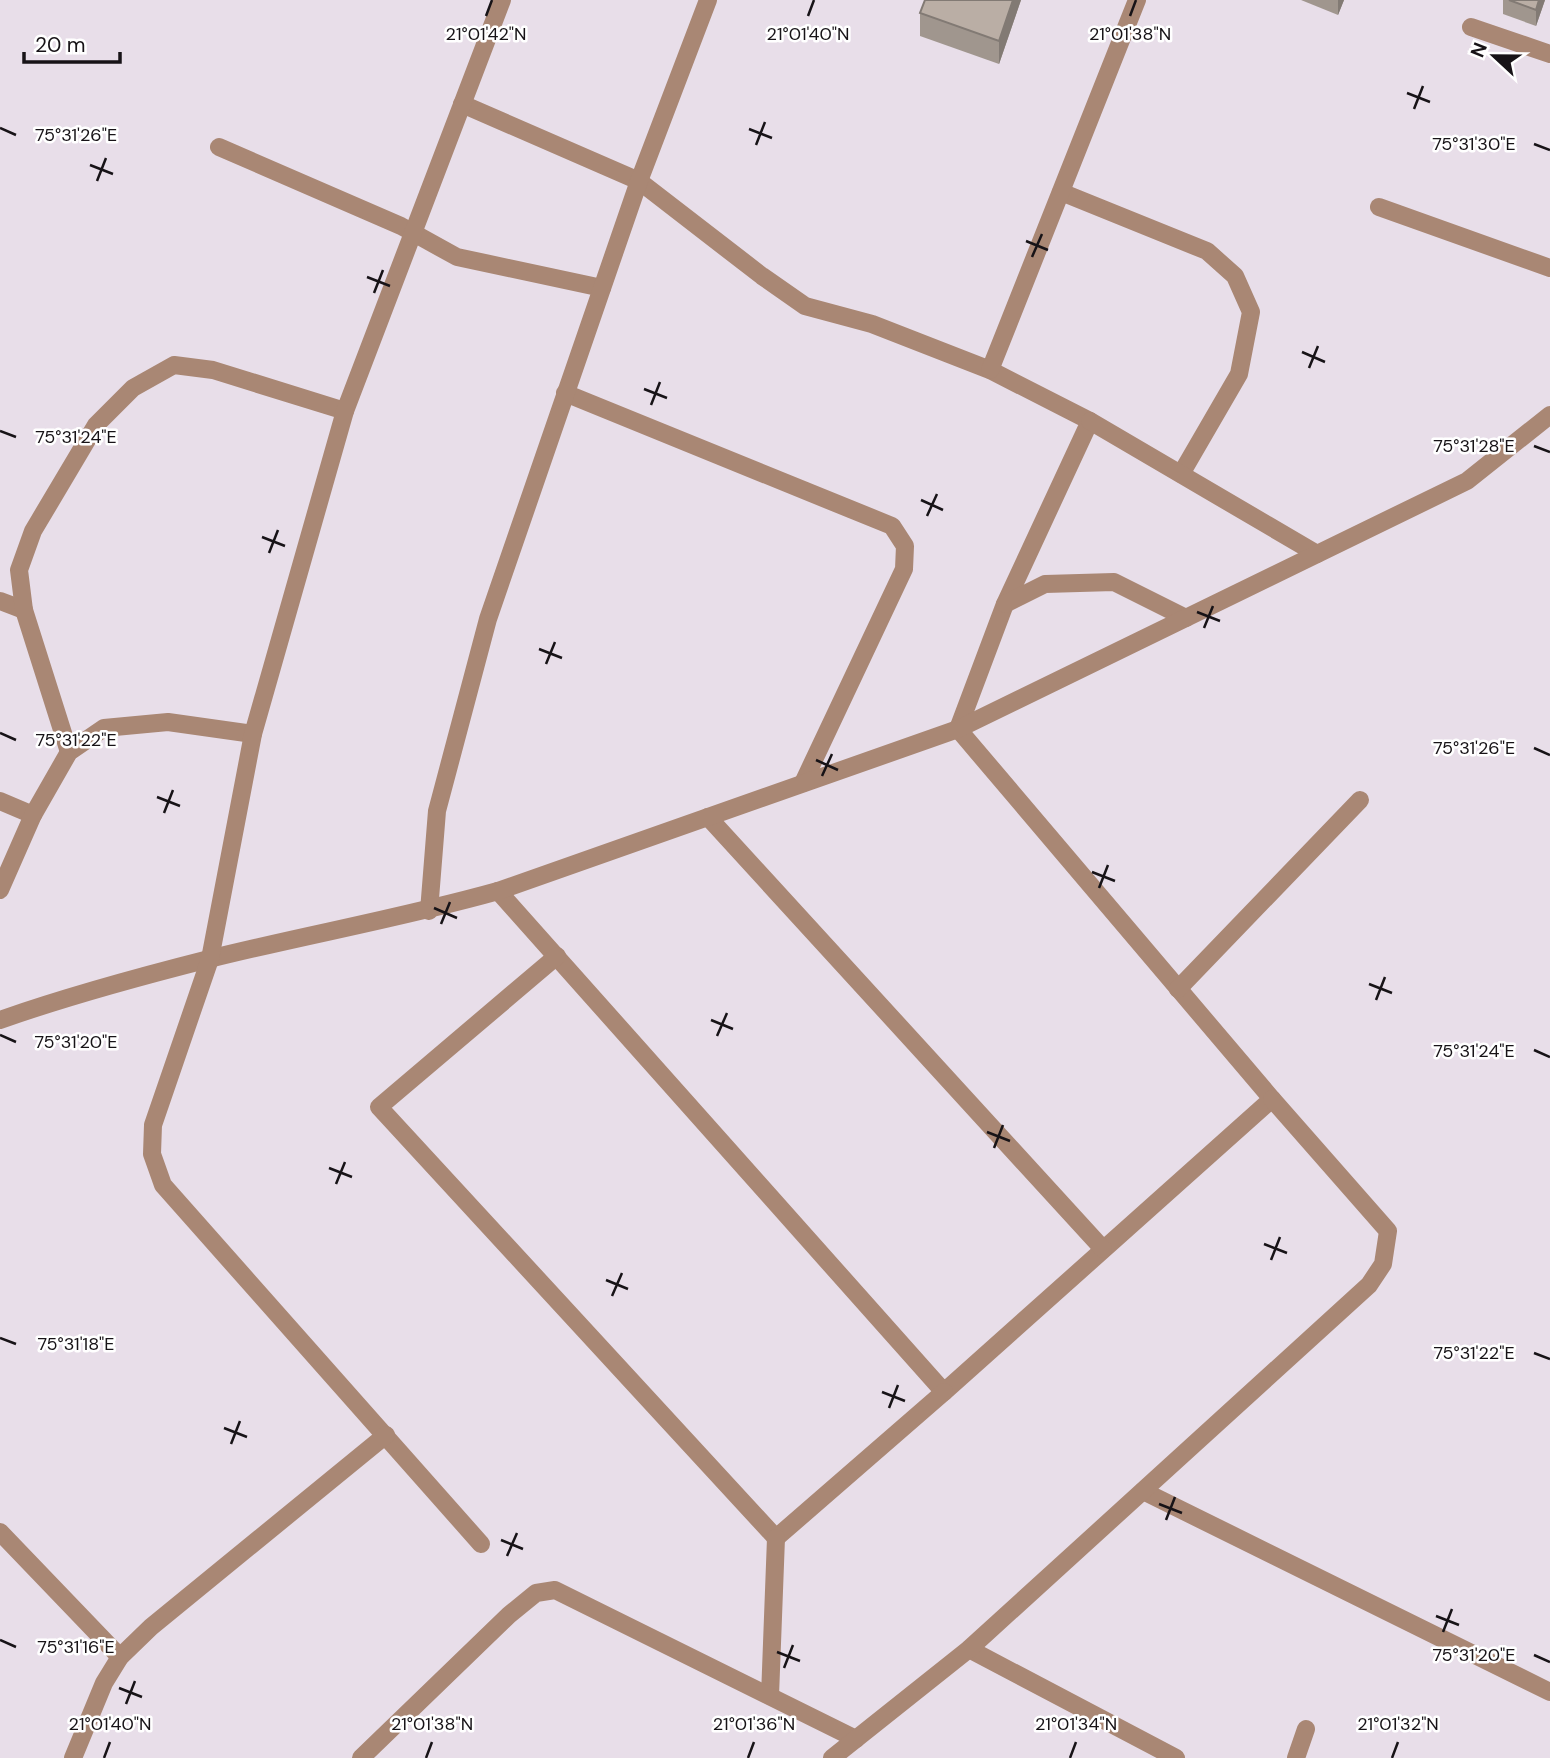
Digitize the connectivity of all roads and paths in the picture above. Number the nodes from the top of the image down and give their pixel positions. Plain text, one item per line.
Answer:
1 (502, 0) edge
2 (708, 0) edge
3 (1137, 0) edge
4 (1471, 27) dead end
5 (1550, 54) edge
6 (463, 104) junction
7 (219, 147) dead end
8 (639, 181) junction
9 (1061, 192) junction
10 (1379, 207) dead end
11 (413, 233) junction
12 (1550, 268) edge
13 (602, 288) junction
14 (990, 370) junction
15 (565, 393) junction
16 (345, 411) junction
17 (1550, 415) edge
18 (1090, 421) junction
19 (1181, 474) junction
20 (1317, 554) junction
21 (0, 601) edge
22 (1005, 604) junction
23 (24, 610) junction
24 (1186, 618) junction
25 (958, 729) junction
26 (253, 734) junction
27 (69, 752) junction
28 (803, 783) junction
29 (1360, 800) dead end
30 (0, 801) edge
31 (33, 815) junction
32 (708, 817) junction
33 (0, 890) edge
34 (498, 891) junction
35 (429, 911) junction
36 (557, 956) junction
37 (210, 959) junction
38 (1178, 989) junction
39 (0, 1020) edge
40 (1272, 1099) junction
41 (1103, 1249) junction
42 (944, 1392) junction
43 (386, 1435) junction
44 (1143, 1491) junction
45 (0, 1532) edge
46 (776, 1538) junction
47 (481, 1544) dead end
48 (969, 1650) junction
49 (120, 1657) junction
50 (1550, 1692) edge
51 (770, 1696) junction
52 (1306, 1729) dead end
53 (856, 1739) junction
54 (73, 1758) edge
55 (360, 1758) edge
56 (832, 1758) edge
57 (1176, 1758) edge
58 (1296, 1758) edge

1 - 6 street
2 - 8 street
3 - 9 street
4 - 5 street
6 - 8 street
6 - 11 street
7 - 11 street
8 - 13 street
8 - 14 street
9 - 14 street
9 - 19 street
10 - 12 street
11 - 13 street
11 - 16 street
13 - 15 street
14 - 18 street
15 - 28 street
15 - 35 street
16 - 23 street
16 - 26 street
17 - 20 street
18 - 19 street
18 - 22 street
19 - 20 street
20 - 24 street
21 - 23 street
22 - 24 street
22 - 25 street
23 - 27 street
24 - 25 street
25 - 28 street
25 - 38 street
26 - 27 street
26 - 37 street
27 - 31 street
28 - 32 street
29 - 38 street
30 - 31 street
31 - 33 street
32 - 34 street
32 - 41 street
34 - 35 street
34 - 36 street
35 - 37 street
36 - 42 street
36 - 46 street
37 - 39 street
37 - 43 street
38 - 40 street
40 - 41 street
40 - 44 street
41 - 42 street
42 - 46 street
43 - 47 street
43 - 49 street
44 - 48 street
44 - 50 street
45 - 49 street
46 - 51 street
48 - 53 street
48 - 57 street
49 - 54 street
51 - 53 street
51 - 55 street
52 - 58 street
53 - 56 street

